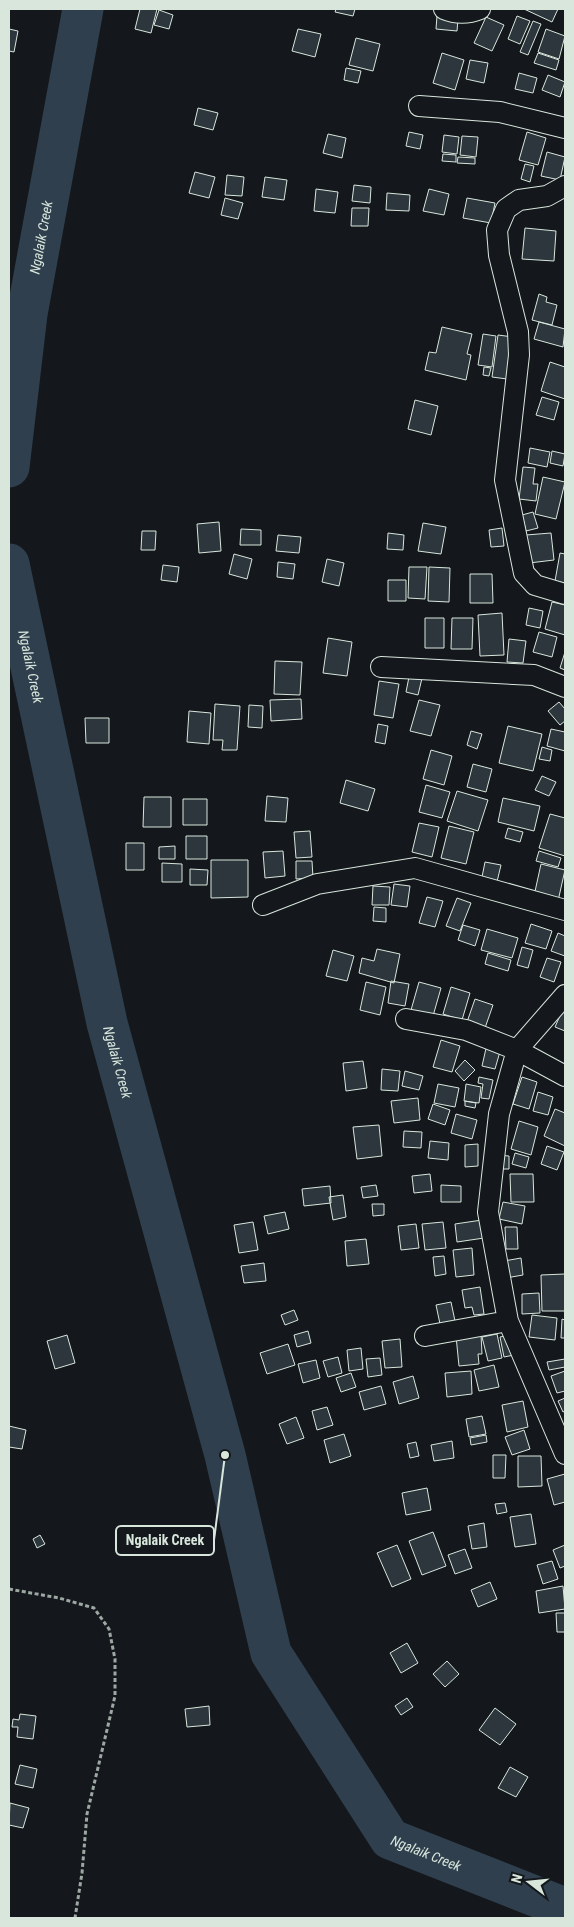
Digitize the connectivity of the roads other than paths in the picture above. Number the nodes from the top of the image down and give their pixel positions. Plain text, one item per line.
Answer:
1 (444, 9) edge
2 (480, 9) edge
3 (419, 106) dead end
4 (565, 128) edge
5 (565, 186) edge
6 (565, 594) edge
7 (381, 666) dead end
8 (565, 687) edge
9 (263, 904) dead end
10 (565, 910) edge
11 (565, 995) edge
12 (406, 1019) dead end
13 (517, 1050) junction
14 (565, 1076) edge
15 (508, 1321) junction
16 (425, 1336) dead end
17 (565, 1454) edge

1 - 2 street
3 - 4 street
5 - 6 street
7 - 8 street
9 - 10 street
11 - 13 street
12 - 13 street
13 - 14 street
13 - 15 street
15 - 16 street
15 - 17 street

